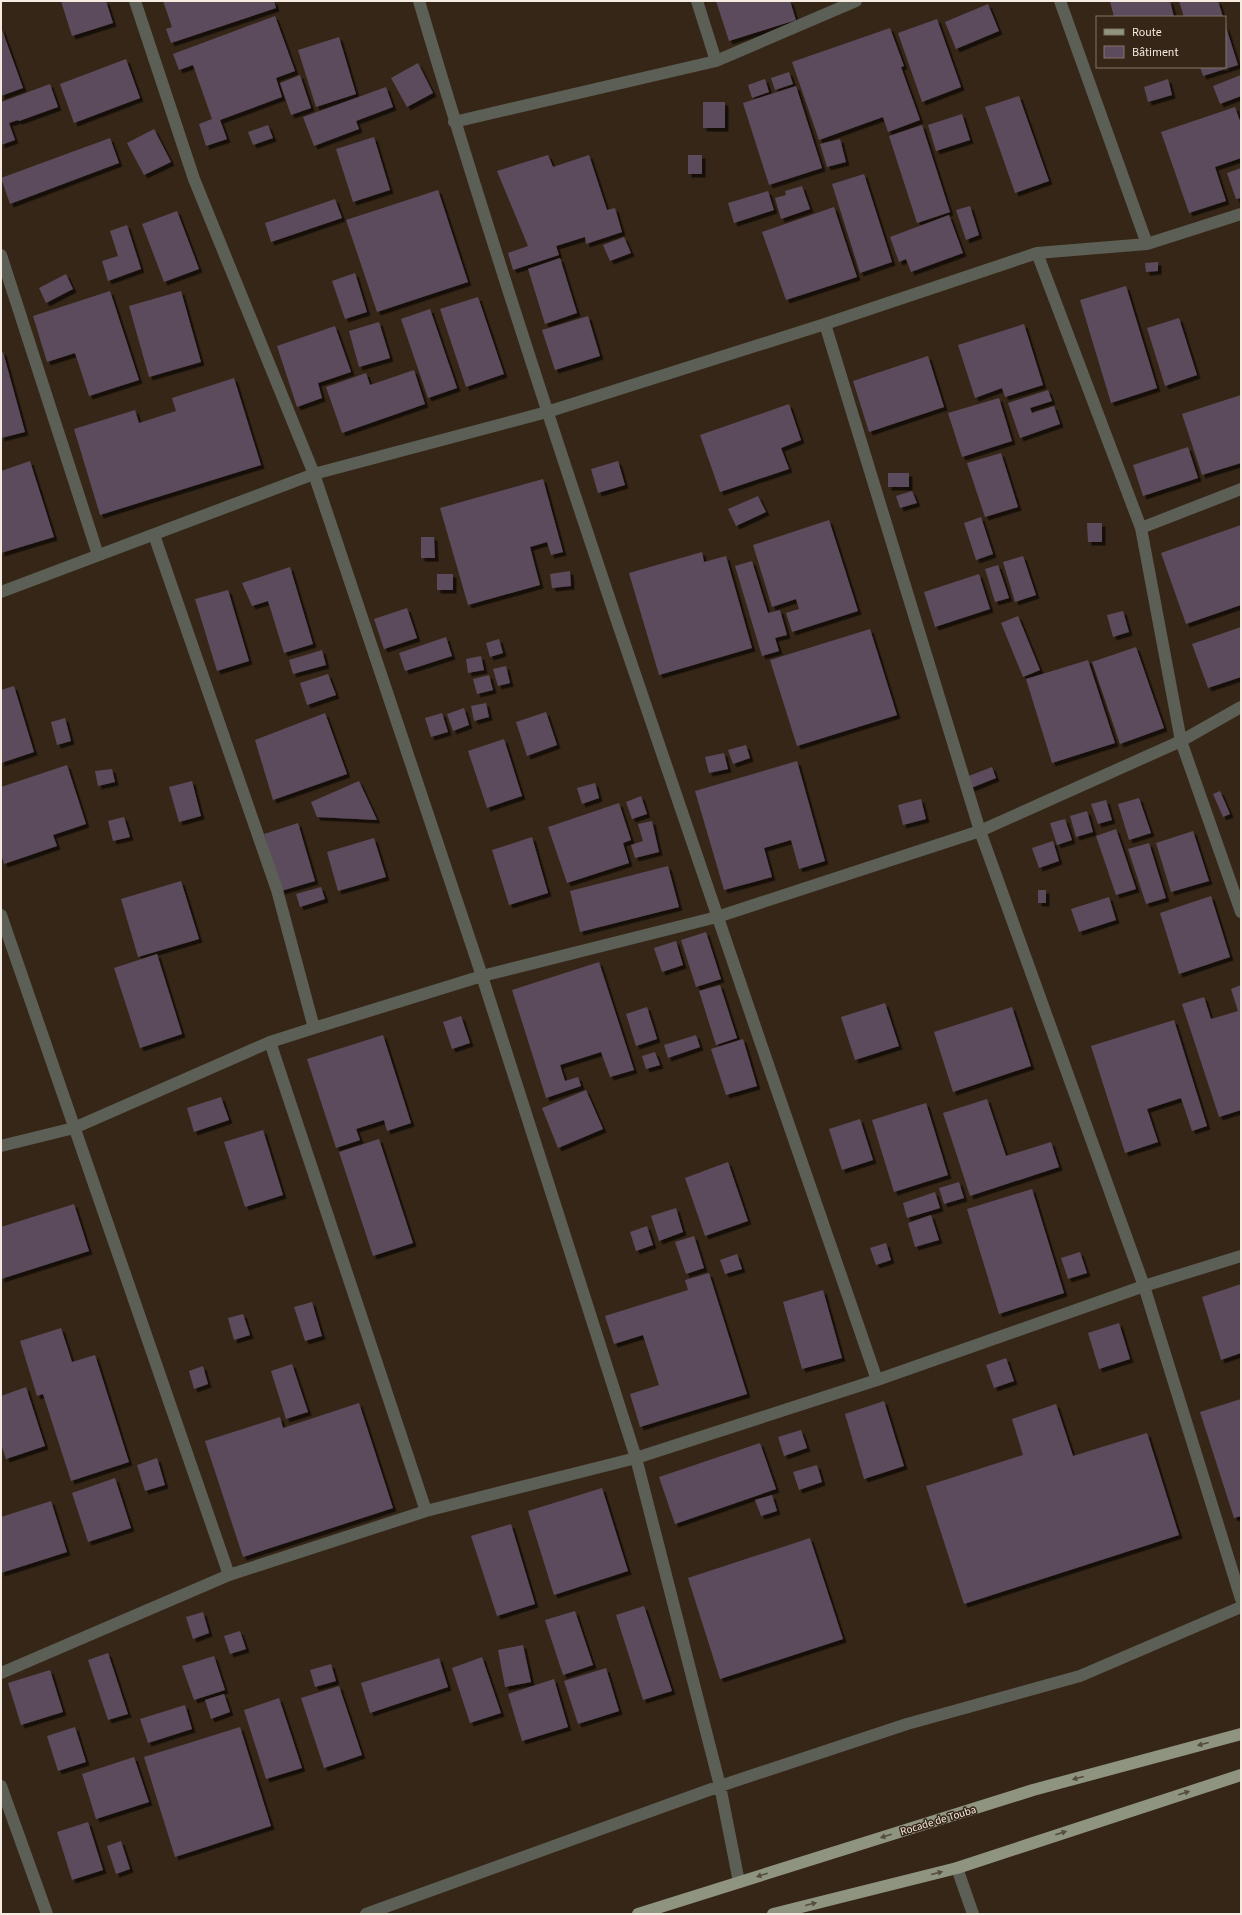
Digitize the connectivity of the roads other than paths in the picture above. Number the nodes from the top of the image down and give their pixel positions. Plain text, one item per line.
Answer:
1 (135, 1) edge
2 (419, 1) edge
3 (697, 1) edge
4 (856, 1) edge
5 (1060, 1) edge
6 (716, 61) junction
7 (454, 122) junction
8 (1241, 214) edge
9 (1147, 244) junction
10 (1038, 253) junction
11 (1, 255) edge
12 (825, 324) junction
13 (547, 412) junction
14 (314, 474) junction
15 (1241, 489) edge
16 (1141, 528) junction
17 (154, 535) junction
18 (98, 555) junction
19 (1, 592) edge
20 (1241, 707) edge
21 (1181, 741) junction
22 (980, 830) junction
23 (1241, 912) edge
24 (1, 915) edge
25 (717, 918) junction
26 (482, 976) junction
27 (314, 1028) junction
28 (270, 1042) junction
29 (74, 1128) junction
30 (1, 1146) edge
31 (1241, 1256) edge
32 (1144, 1286) junction
33 (877, 1380) junction
34 (636, 1458) junction
35 (426, 1511) junction
36 (229, 1575) junction
37 (1241, 1599) edge
38 (1241, 1606) edge
39 (1, 1673) edge
40 (1241, 1734) edge
41 (1241, 1775) edge
42 (1, 1786) edge
43 (720, 1786) junction
44 (957, 1868) junction
45 (739, 1882) junction
46 (47, 1914) edge
47 (366, 1914) edge
48 (638, 1914) edge
49 (773, 1914) edge
50 (973, 1914) edge

1 - 14 street
2 - 7 street
3 - 6 street
4 - 6 street
5 - 9 street
6 - 7 street
7 - 13 street
8 - 9 street
9 - 10 street
10 - 12 street
10 - 16 street
11 - 18 street
12 - 13 street
12 - 22 street
13 - 14 street
13 - 25 street
14 - 17 street
14 - 26 street
15 - 16 street
16 - 21 street
17 - 18 street
17 - 27 street
18 - 19 street
20 - 21 street
21 - 22 street
21 - 23 street
22 - 25 street
22 - 32 street
24 - 29 street
25 - 26 street
25 - 33 street
26 - 27 street
26 - 34 street
27 - 28 street
28 - 29 street
28 - 35 street
29 - 30 street
29 - 36 street
31 - 32 street
32 - 33 street
32 - 37 street
33 - 34 street
34 - 35 street
34 - 43 street
35 - 36 street
36 - 39 street
38 - 43 street
40 -> 45 main road, Rocade de Touba
44 -> 41 main road
42 - 46 street
43 - 45 street
43 - 47 street
49 -> 44 main road
44 - 50 street
45 - 48 main road, Rocade de Touba

